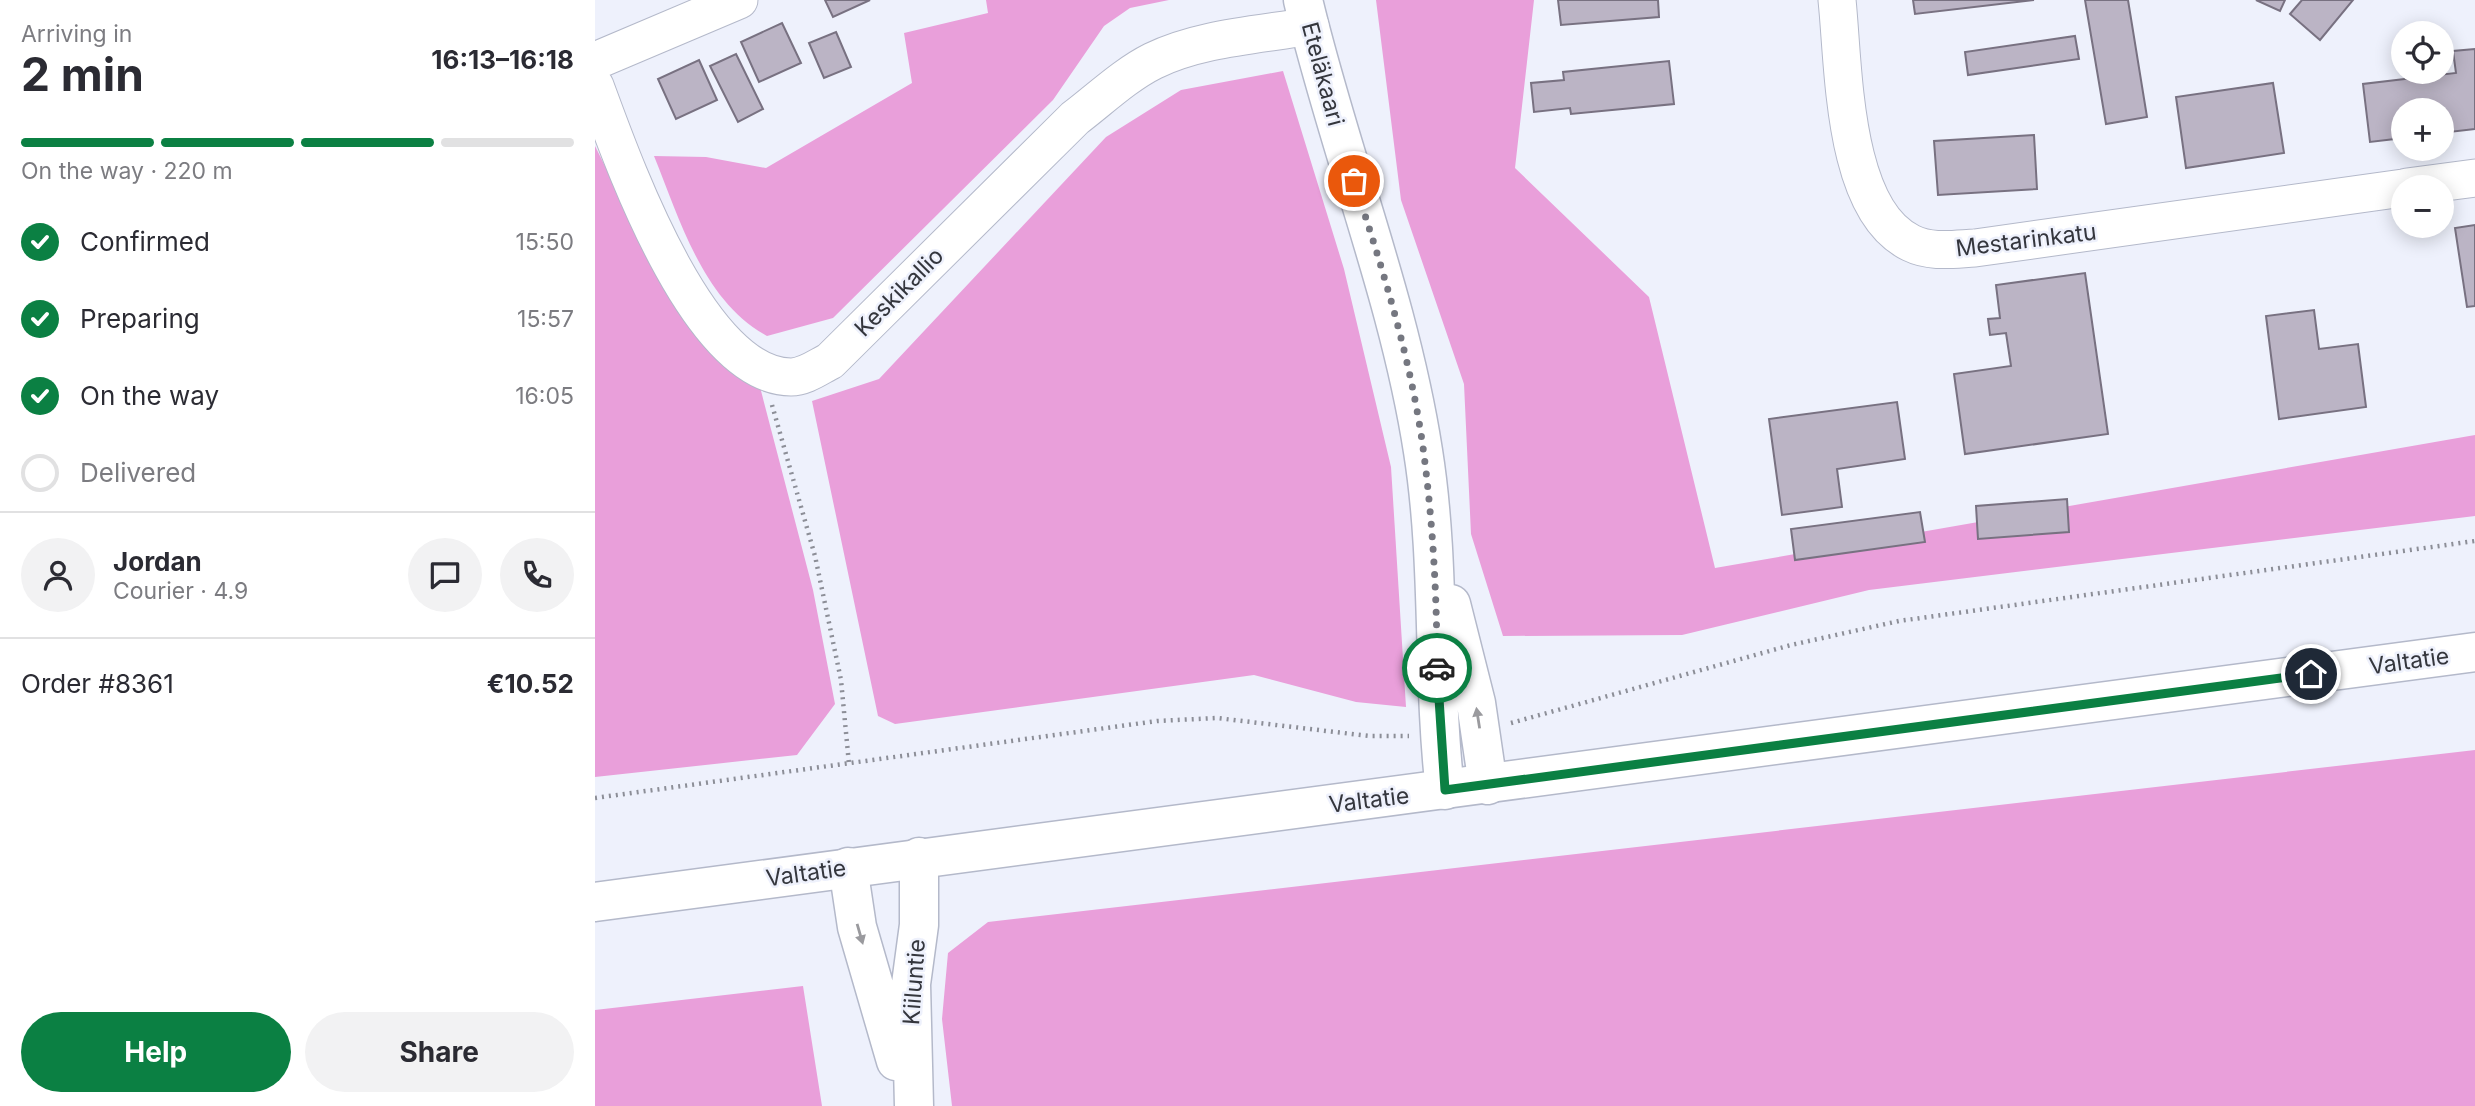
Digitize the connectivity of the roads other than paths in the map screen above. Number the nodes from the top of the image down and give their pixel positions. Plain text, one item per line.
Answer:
1 (739, 0) edge
2 (1837, 0) edge
3 (1306, 13) edge
4 (595, 61) edge
5 (595, 86) edge
6 (2475, 178) edge
7 (2454, 181) edge
8 (2391, 190) edge
9 (1435, 555) junction
10 (2475, 652) edge
11 (1489, 785) junction
12 (1445, 790) junction
13 (919, 857) junction
14 (848, 867) junction
15 (595, 902) edge
16 (906, 1106) edge
17 (913, 1106) edge

1 - 4 street
2 - 8 street, Mestarinkatu
3 - 5 street, Keskikallio
3 - 9 main road, Eteläkaari
6 - 7 street, Mestarinkatu
11 -> 9 main road, Eteläkaari
9 - 12 main road, Eteläkaari
10 - 11 main road, Valtatie
11 - 12 main road, Valtatie
12 - 13 main road, Valtatie
13 - 14 main road, Valtatie
13 - 17 main road, Kiiluntie
14 - 15 main road, Valtatie
14 -> 16 main road, Kiiluntie

